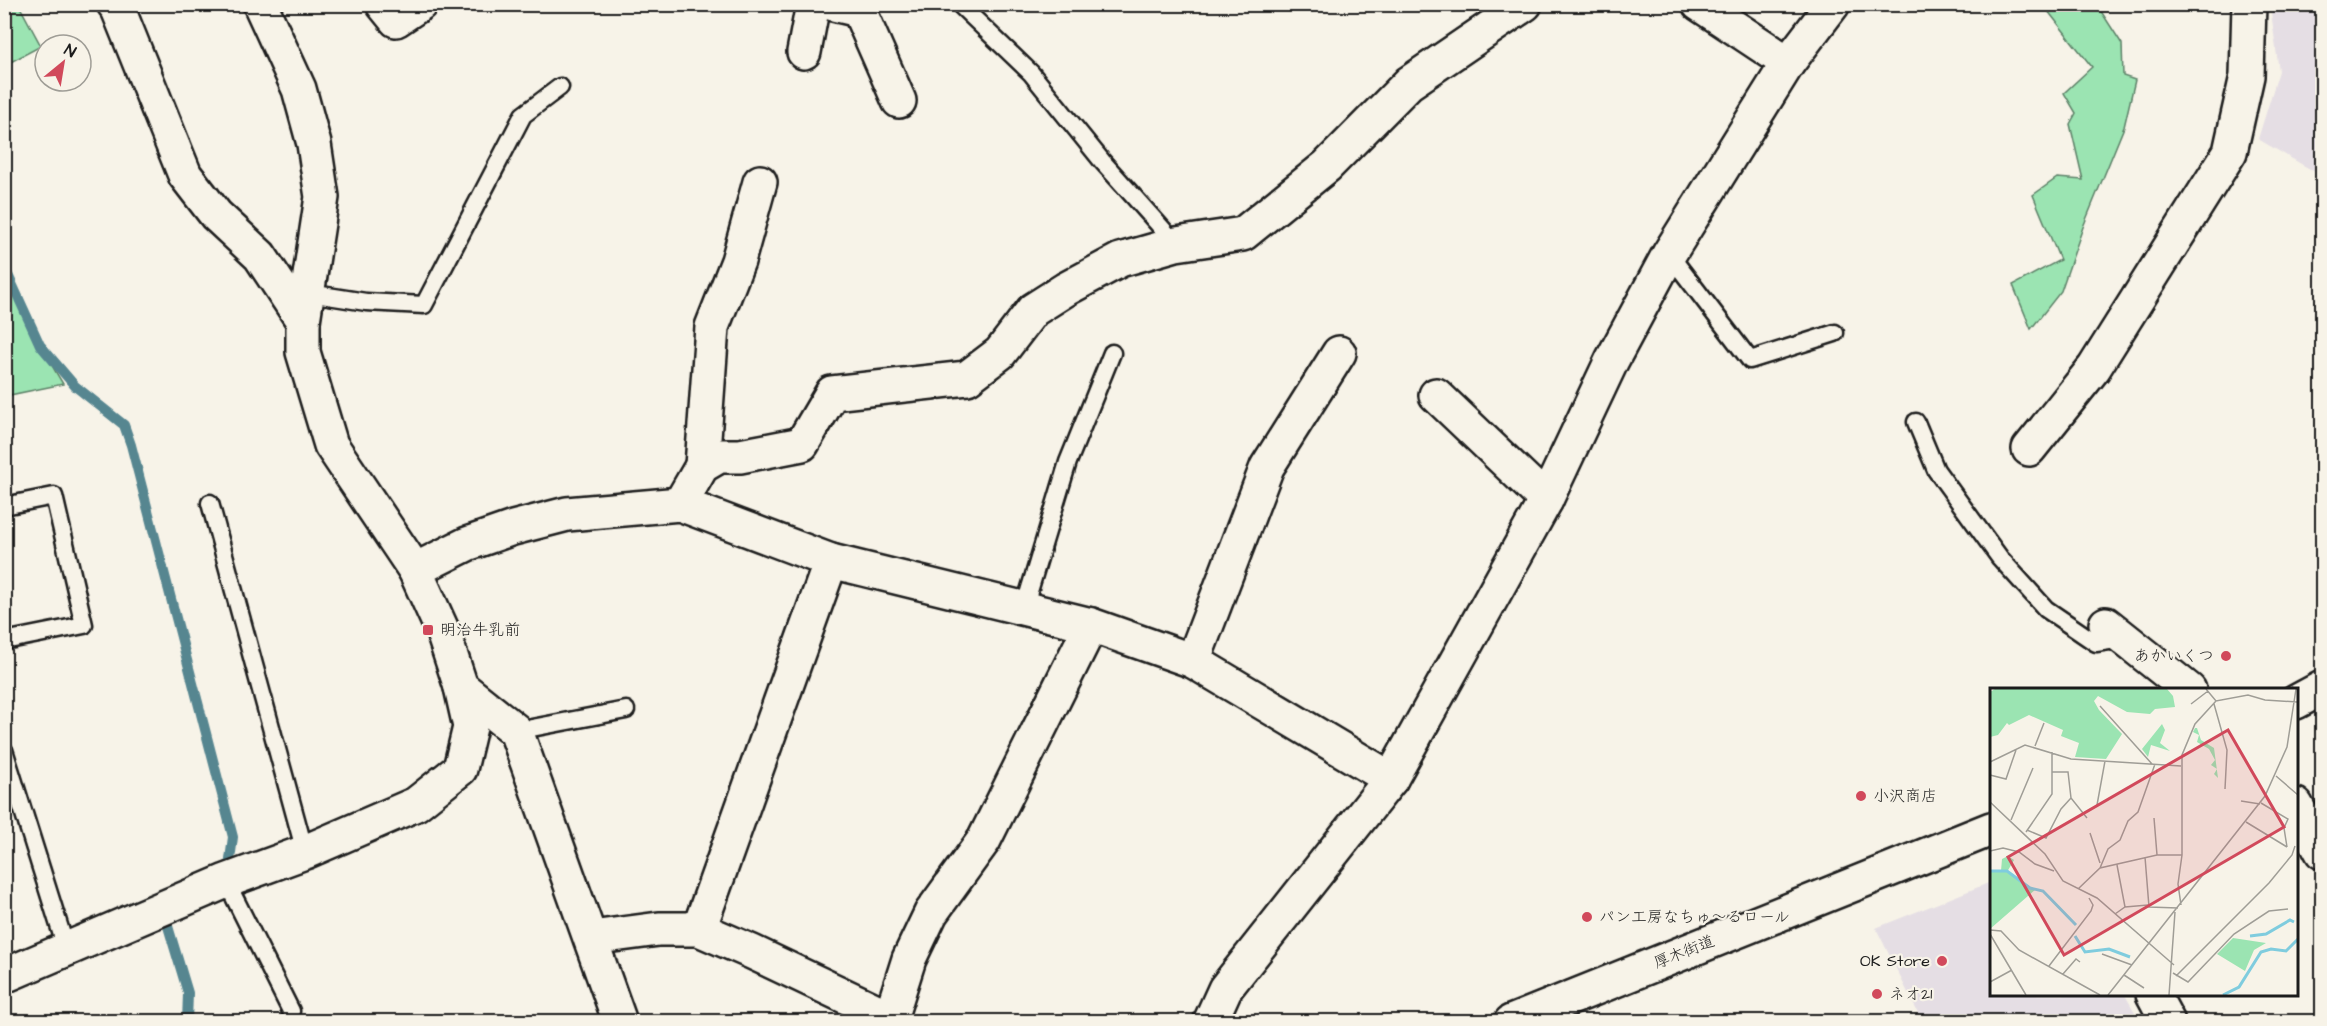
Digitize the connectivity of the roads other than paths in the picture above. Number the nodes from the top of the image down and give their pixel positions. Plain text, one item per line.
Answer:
1 (114, 4) edge
2 (260, 4) edge
3 (384, 4) edge
4 (420, 4) edge
5 (813, 4) edge
6 (833, 4) edge
7 (959, 4) edge
8 (1525, 4) edge
9 (1699, 4) edge
10 (1833, 4) edge
11 (2249, 4) edge
12 (804, 52) dead end
13 (1788, 63) junction
14 (560, 87) dead end
15 (899, 101) dead end
16 (760, 182) dead end
17 (1176, 244) junction
18 (1669, 254) junction
19 (306, 307) junction
20 (1835, 333) dead end
21 (1112, 353) dead end
22 (1339, 353) dead end
23 (1436, 394) dead end
24 (1916, 422) dead end
25 (2029, 449) dead end
26 (702, 466) junction
27 (1546, 500) junction
28 (210, 503) dead end
29 (680, 504) junction
30 (4, 506) edge
31 (831, 561) junction
32 (416, 570) junction
33 (1024, 608) junction
34 (1090, 625) junction
35 (2116, 631) joint
36 (4, 641) edge
37 (1193, 661) junction
38 (461, 687) junction
39 (2186, 688) edge
40 (2322, 688) edge
41 (2297, 701) edge
42 (626, 710) dead end
43 (516, 730) junction
44 (4, 750) edge
45 (1391, 779) junction
46 (2297, 808) edge
47 (1990, 830) edge
48 (305, 852) junction
49 (2322, 852) edge
50 (226, 881) junction
51 (699, 929) junction
52 (591, 938) junction
53 (67, 951) junction
54 (4, 976) edge
55 (2154, 996) edge
56 (291, 1011) dead end
57 (889, 1019) edge
58 (620, 1022) edge
59 (1210, 1022) edge
60 (1510, 1022) edge
61 (2168, 1022) edge

1 - 19 street
2 - 19 street
3 - 4 street
5 - 12 street
6 - 15 street
7 - 17 lane
8 - 17 street
9 - 13 street
10 - 13 street
11 - 25 street
13 - 18 street
14 - 19 lane
16 - 26 street
17 - 26 street
18 - 20 lane
18 - 27 street
19 - 32 street
21 - 33 lane
22 - 37 street
23 - 27 street
24 - 35 lane
26 - 29 street
27 - 45 street
28 - 48 lane
29 - 31 street
29 - 32 street
30 - 36 lane
31 - 33 street
31 - 51 street
32 - 38 street
33 - 34 street
34 - 37 street
34 - 57 street
35 - 39 street
37 - 45 street
38 - 43 street
38 - 48 street
40 - 41 street
42 - 43 lane
43 - 52 street
44 - 53 lane
45 - 59 street
46 - 49 street
47 - 60 street, 厚木街道
48 - 50 street
50 - 53 street
50 - 56 lane
51 - 52 street
51 - 57 street
52 - 58 street
53 - 54 street
55 - 61 street

